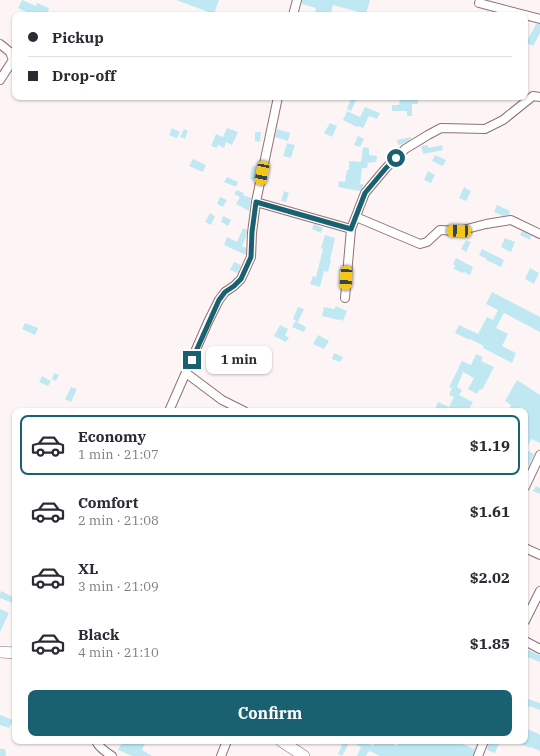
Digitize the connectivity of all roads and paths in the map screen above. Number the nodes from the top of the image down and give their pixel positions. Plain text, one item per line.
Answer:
1 (297, 0) edge
2 (478, 2) dead end
3 (294, 12) edge
4 (514, 12) edge
5 (528, 16) edge
6 (540, 19) edge
7 (0, 44) edge
8 (12, 57) edge
9 (12, 62) edge
10 (0, 80) edge
11 (540, 97) edge
12 (277, 100) edge
13 (256, 202) junction
14 (356, 217) junction
15 (351, 229) junction
16 (540, 234) edge
17 (345, 298) dead end
18 (186, 373) junction
19 (170, 408) edge
20 (238, 408) edge
21 (540, 454) edge
22 (528, 480) edge
23 (528, 549) edge
24 (540, 555) edge
25 (540, 592) edge
26 (528, 615) edge
27 (528, 643) edge
28 (540, 649) edge
29 (0, 652) edge
30 (12, 653) edge
31 (97, 744) edge
32 (226, 744) edge
33 (286, 744) edge
34 (483, 744) edge
35 (112, 756) edge
36 (221, 756) edge
37 (304, 756) edge
38 (478, 756) edge

1 - 3 street
2 - 4 street
5 - 6 street
7 - 8 street
9 - 10 street
11 - 14 street
12 - 13 street
13 - 15 street
13 - 18 street
14 - 15 street
14 - 16 street
15 - 17 street
18 - 19 street
18 - 20 street
21 - 22 street
23 - 24 street
25 - 26 street
27 - 28 street
29 - 30 main road
31 - 35 street
32 - 36 street
33 - 37 main road
34 - 38 street

